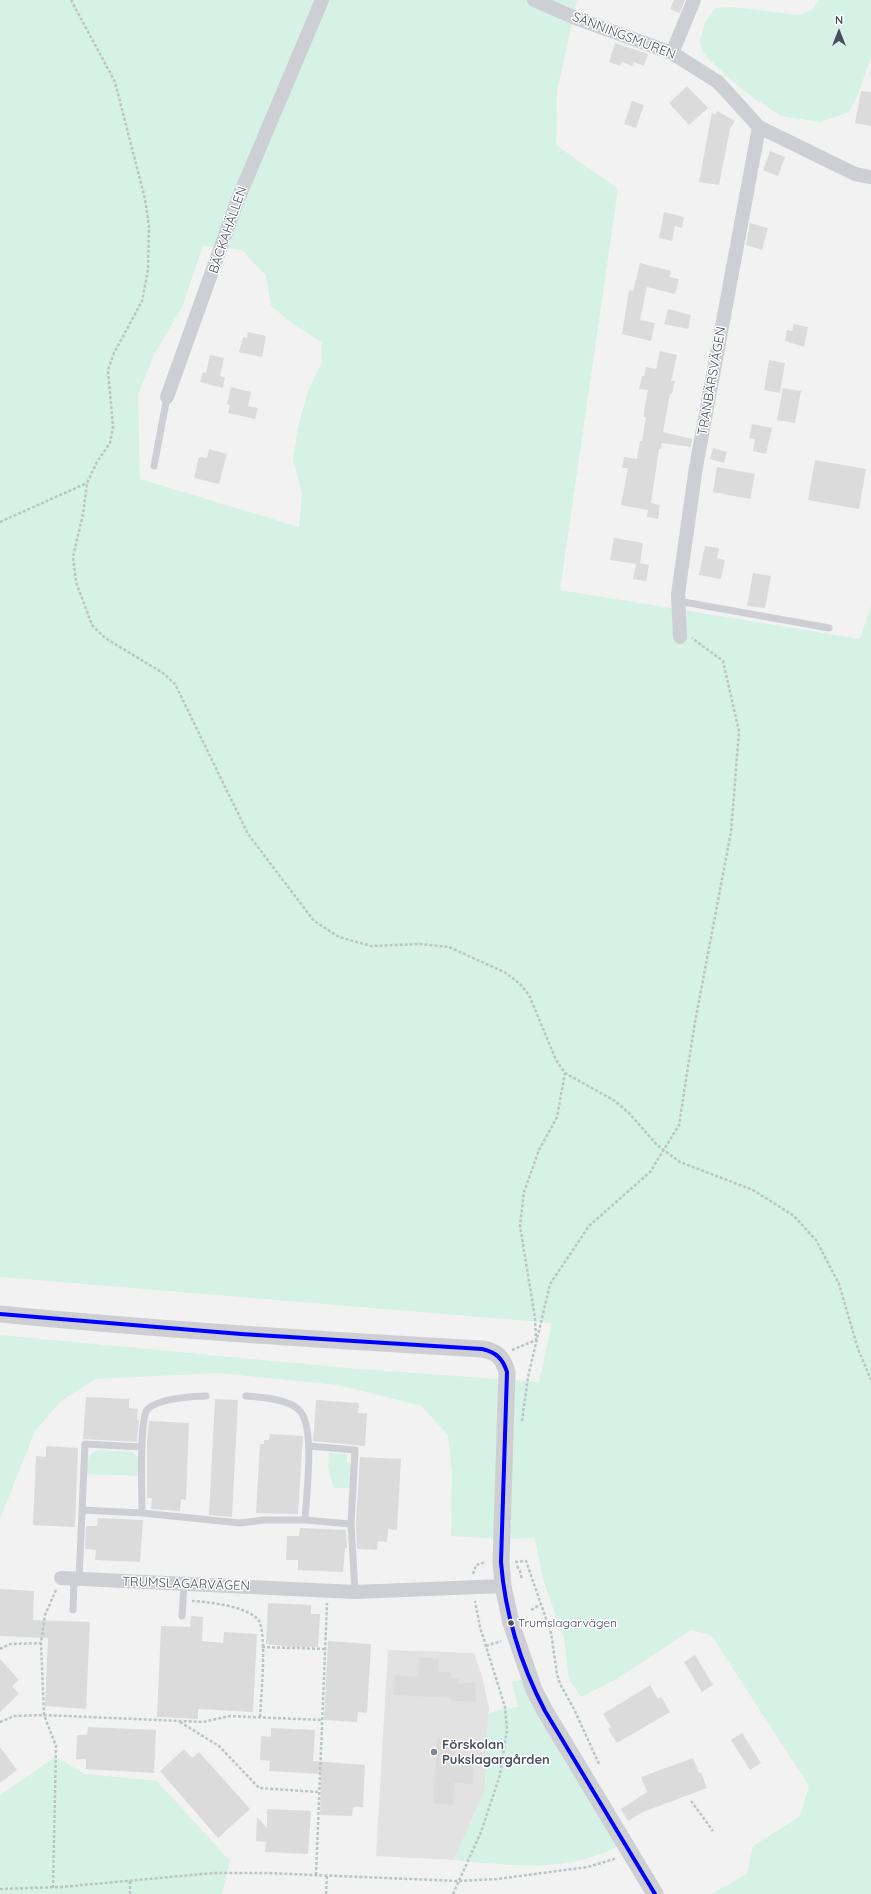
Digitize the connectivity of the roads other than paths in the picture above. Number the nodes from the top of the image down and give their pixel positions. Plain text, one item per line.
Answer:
1 (322, 0) edge
2 (534, 0) edge
3 (694, 0) edge
4 (672, 53) junction
5 (759, 127) junction
6 (871, 177) edge
7 (167, 397) joint
8 (154, 466) dead end
9 (678, 601) junction
10 (829, 628) dead end
11 (680, 637) road end
12 (0, 1314) edge
13 (206, 1396) dead end
14 (246, 1396) dead end
15 (309, 1446) junction
16 (142, 1447) junction
17 (82, 1510) junction
18 (142, 1513) junction
19 (305, 1520) junction
20 (351, 1524) junction
21 (71, 1579) junction
22 (184, 1584) junction
23 (503, 1586) junction
24 (355, 1592) junction
25 (73, 1610) dead end
26 (182, 1616) dead end
27 (655, 1894) edge

1 - 7 street, BÄCKAHÄLLEN
2 - 4 street, SÄNNINGSMUREN
3 - 4 street
4 - 5 street, SÄNNINGSMUREN
5 - 6 street, SÄNNINGSMUREN
5 - 9 street, TRANBÄRSVÄGEN
7 - 8 lane, BÄCKAHÄLLEN
9 - 10 lane
9 - 11 street, TRANBÄRSVÄGEN
12 - 23 street
13 - 16 lane
14 - 15 lane
15 - 19 lane
15 - 20 lane
16 - 17 lane
16 - 18 lane
17 - 18 lane
17 - 21 lane
18 - 19 lane
19 - 20 lane
20 - 24 lane
21 - 22 street, TRUMSLAGARVÄGEN
21 - 25 lane
22 - 24 street, TRUMSLAGARVÄGEN
22 - 26 lane
23 - 24 street, TRUMSLAGARVÄGEN
23 - 27 street

